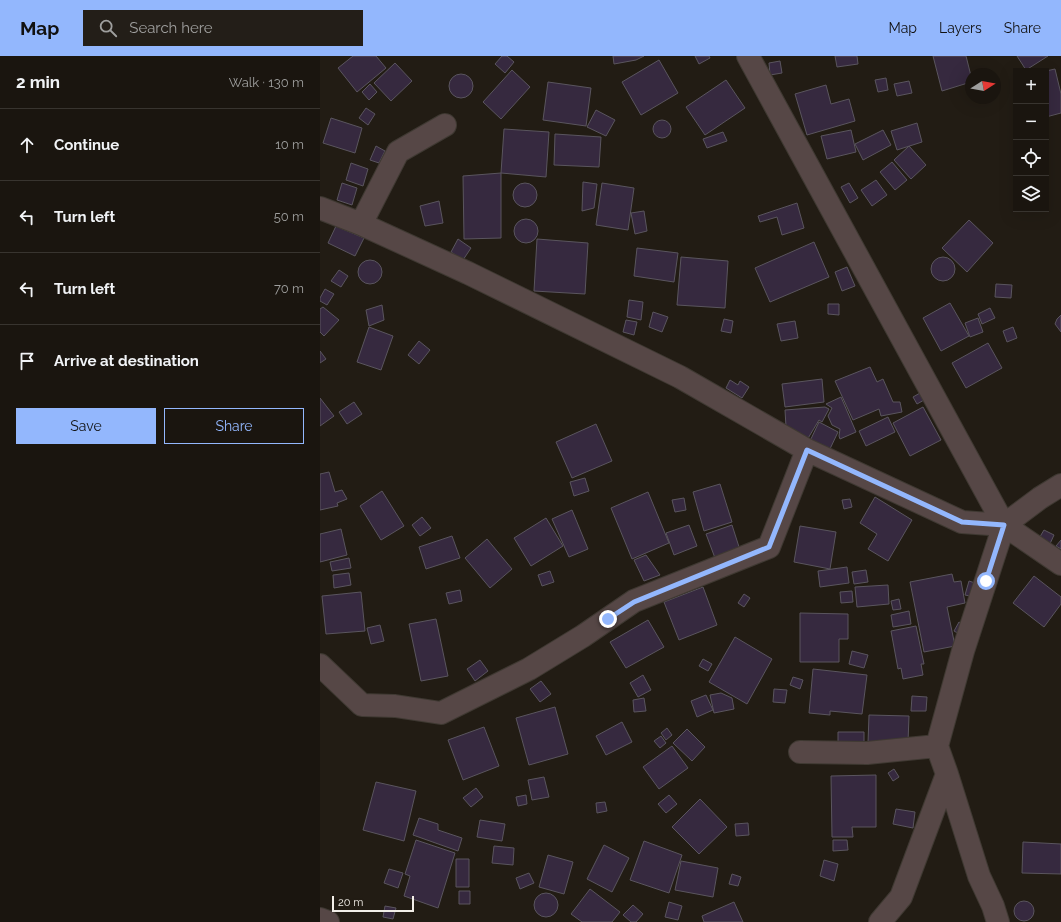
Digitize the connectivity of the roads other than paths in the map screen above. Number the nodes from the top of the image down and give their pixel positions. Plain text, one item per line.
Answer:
1 (748, 56) edge
2 (445, 126) dead end
3 (320, 208) edge
4 (361, 224) junction
5 (807, 450) junction
6 (1061, 485) edge
7 (1004, 525) junction
8 (1061, 564) edge
9 (320, 666) edge
10 (937, 746) junction
11 (800, 752) dead end
12 (946, 774) junction
13 (320, 919) edge
14 (328, 922) edge
15 (880, 922) edge
16 (998, 922) edge

1 - 7 street
2 - 4 street
3 - 4 street
4 - 5 street
5 - 7 street
5 - 9 street
6 - 7 street
7 - 8 street
7 - 10 street
10 - 11 street
10 - 12 street
12 - 15 street
12 - 16 street
13 - 14 street

